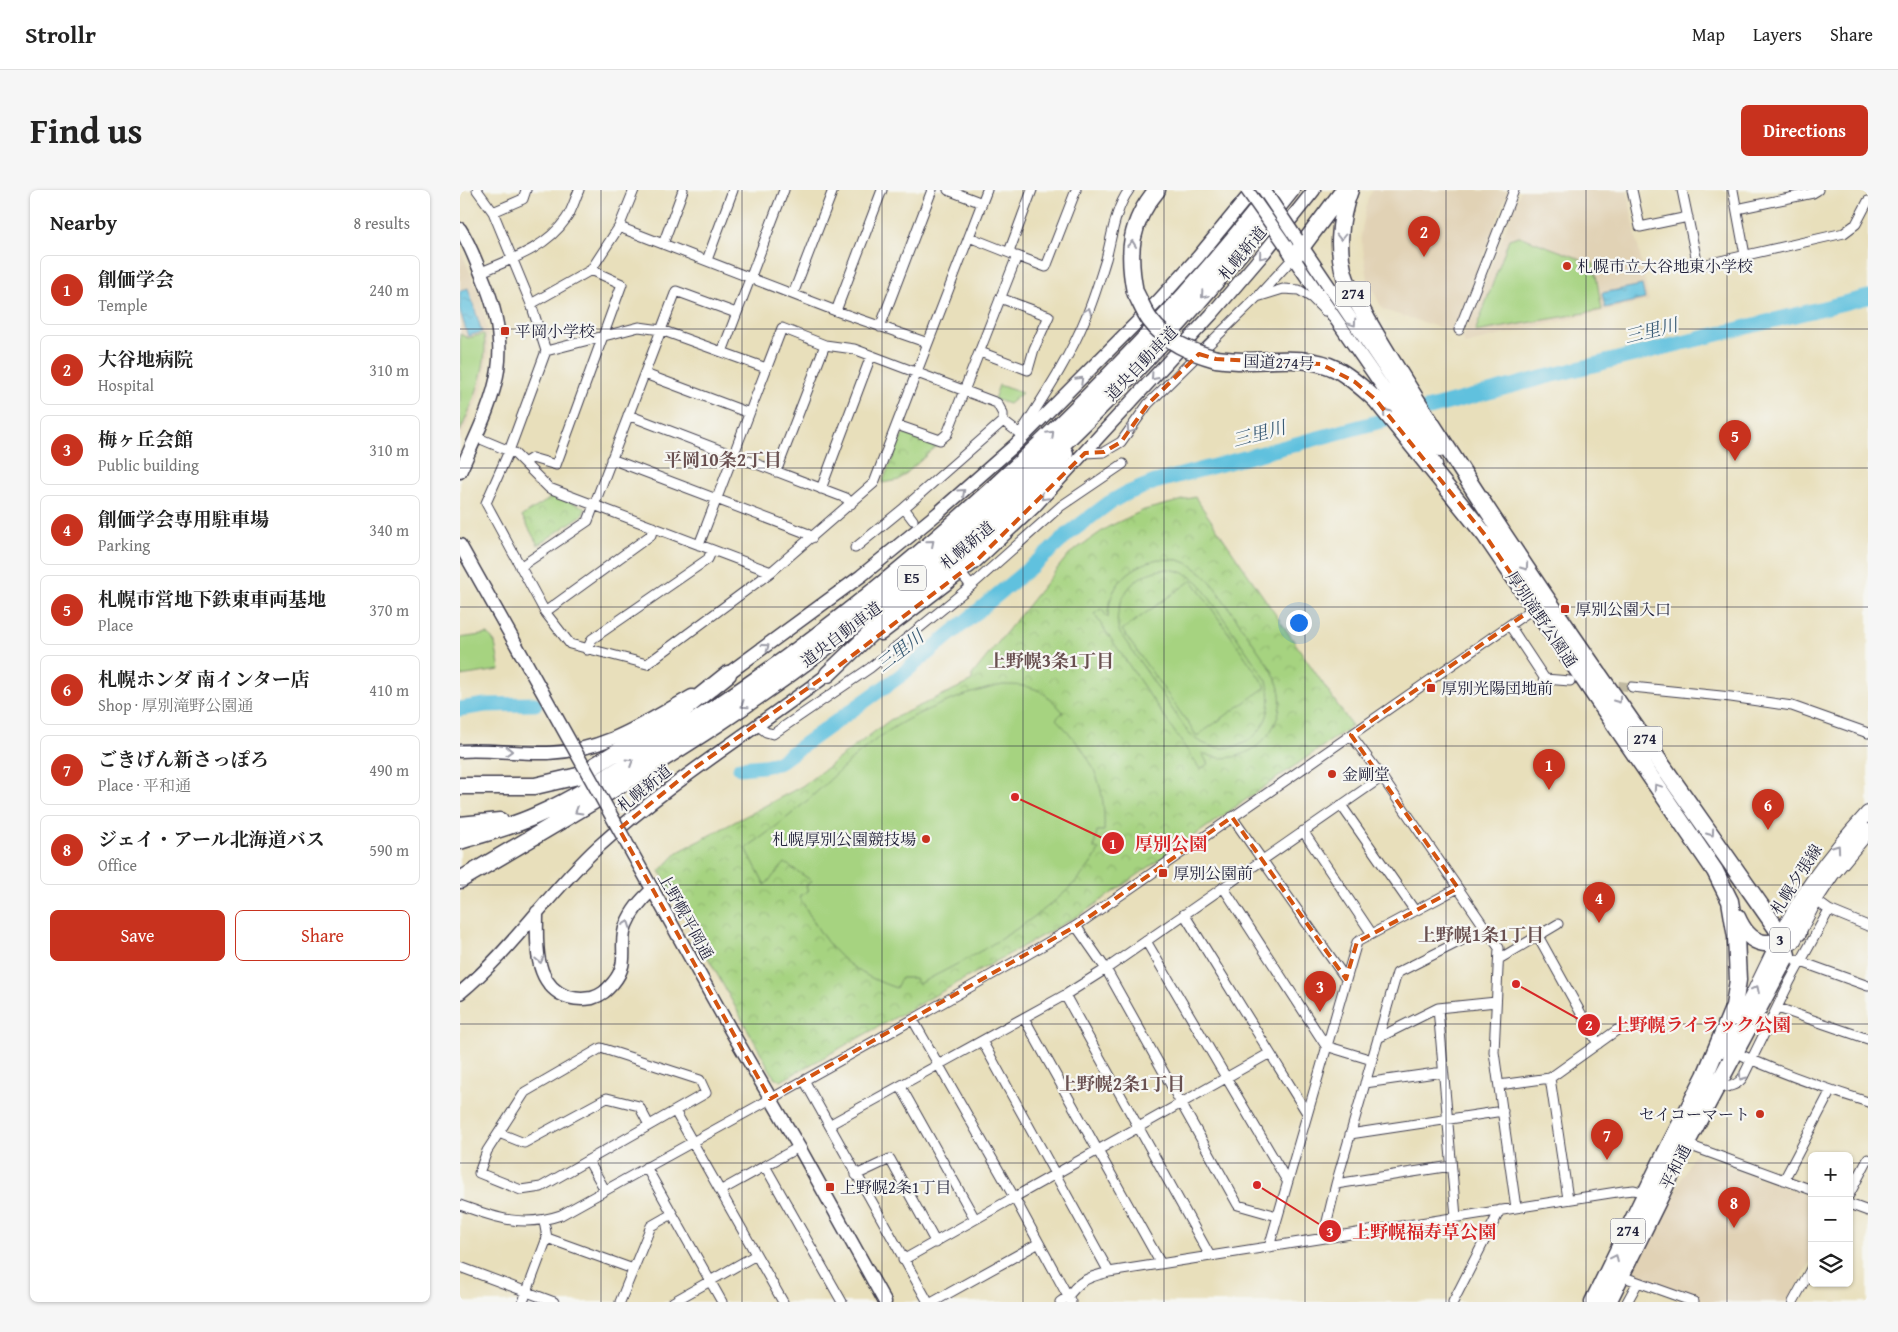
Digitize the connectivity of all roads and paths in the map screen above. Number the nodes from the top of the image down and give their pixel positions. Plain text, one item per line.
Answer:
1 (477, 190) edge
2 (526, 190) edge
3 (579, 190) edge
4 (634, 190) edge
5 (683, 190) edge
6 (733, 190) edge
7 (784, 190) edge
8 (833, 190) edge
9 (882, 190) edge
10 (932, 190) edge
11 (948, 190) edge
12 (987, 190) edge
13 (1032, 190) edge
14 (1076, 190) edge
15 (1129, 190) edge
16 (1157, 190) edge
17 (1247, 190) edge
18 (1253, 190) edge
19 (1264, 190) edge
20 (1273, 190) edge
21 (1291, 190) edge
22 (1314, 190) edge
23 (1344, 190) edge
24 (1350, 190) edge
25 (1514, 190) edge
26 (1632, 190) edge
27 (1682, 190) edge
28 (1733, 190) edge
29 (1818, 190) edge
30 (1868, 201) edge
31 (982, 203) junction
32 (1737, 209) junction
33 (493, 212) junction
34 (1688, 217) junction
35 (619, 227) junction
36 (460, 229) edge
37 (969, 237) junction
38 (663, 244) junction
39 (1295, 248) junction
40 (1013, 254) junction
41 (1745, 255) junction
42 (512, 258) junction
43 (707, 260) junction
44 (592, 270) junction
45 (481, 272) junction
46 (750, 277) junction
47 (793, 294) junction
48 (1257, 297) junction
49 (1000, 298) junction
50 (531, 304) junction
51 (836, 311) junction
52 (736, 313) junction
53 (880, 327) junction
54 (661, 330) junction
55 (1459, 330) dead end
56 (1348, 335) junction
57 (604, 336) junction
58 (928, 343) junction
59 (824, 345) junction
60 (546, 351) junction
61 (722, 352) junction
62 (980, 352) junction
63 (871, 356) junction
64 (766, 368) junction
65 (916, 373) junction
66 (645, 374) junction
67 (1126, 381) junction
68 (964, 390) junction
69 (1398, 390) junction
70 (749, 413) junction
71 (628, 416) junction
72 (1003, 421) junction
73 (897, 425) junction
74 (1020, 434) junction
75 (476, 437) junction
76 (1014, 446) junction
77 (509, 451) junction
78 (1436, 453) junction
79 (1085, 454) junction
80 (733, 456) junction
81 (611, 459) junction
82 (524, 462) junction
83 (1123, 464) dead end
84 (460, 472) edge
85 (776, 472) junction
86 (820, 489) junction
87 (716, 498) junction
88 (594, 504) junction
89 (852, 504) junction
90 (904, 508) junction
91 (913, 520) dead end
92 (653, 527) junction
93 (1491, 531) junction
94 (812, 538) junction
95 (460, 545) edge
96 (699, 545) junction
97 (856, 548) dead end
98 (712, 550) junction
99 (520, 567) junction
100 (771, 572) junction
101 (963, 576) dead end
102 (971, 586) junction
103 (1534, 608) junction
104 (546, 612) junction
105 (1510, 626) junction
106 (587, 650) junction
107 (728, 674) junction
108 (828, 674) junction
109 (1570, 682) dead end
110 (1632, 686) tunnel mouth
111 (757, 725) junction
112 (1868, 733) edge
113 (1350, 735) junction
114 (460, 751) edge
115 (1382, 777) junction
116 (460, 786) edge
117 (566, 801) junction
118 (1341, 806) junction
119 (1868, 812) edge
120 (1232, 817) junction
121 (460, 825) edge
122 (1868, 831) edge
123 (1304, 832) junction
124 (460, 841) edge
125 (1262, 860) junction
126 (460, 880) edge
127 (1224, 887) junction
128 (1458, 888) junction
129 (653, 889) junction
130 (1815, 900) junction
131 (1730, 902) junction
132 (1829, 910) junction
133 (1415, 911) junction
134 (537, 912) junction
135 (1184, 914) junction
136 (1558, 924) dead end
137 (1076, 926) junction
138 (1868, 926) edge
139 (1486, 928) junction
140 (1372, 934) junction
141 (1538, 936) junction
142 (1146, 941) junction
143 (1788, 944) junction
144 (1499, 959) junction
145 (1106, 969) junction
146 (1346, 979) junction
147 (1868, 986) edge
148 (460, 993) edge
149 (1065, 995) junction
150 (1496, 1002) junction
151 (1438, 1008) junction
152 (1778, 1008) junction
153 (1024, 1018) junction
154 (913, 1020) junction
155 (1617, 1030) dead end
156 (1378, 1038) junction
157 (1868, 1039) edge
158 (982, 1041) junction
159 (1598, 1044) junction
160 (1326, 1046) junction
161 (1735, 1052) junction
162 (1270, 1053) junction
163 (1372, 1060) junction
164 (1752, 1060) junction
165 (939, 1065) junction
166 (1443, 1072) junction
167 (1226, 1078) junction
168 (1550, 1078) junction
169 (804, 1080) junction
170 (1708, 1081) junction
171 (1365, 1083) junction
172 (1499, 1085) junction
173 (901, 1087) junction
174 (1831, 1090) junction
175 (770, 1099) junction
176 (1182, 1102) junction
177 (1868, 1102) edge
178 (675, 1111) junction
179 (1503, 1111) junction
180 (1307, 1113) junction
181 (1447, 1119) junction
182 (650, 1125) junction
183 (829, 1125) junction
184 (1140, 1127) junction
185 (499, 1133) junction
186 (1350, 1134) junction
187 (692, 1141) junction
188 (1680, 1141) junction
189 (798, 1147) junction
190 (1098, 1150) junction
191 (1868, 1159) edge
192 (588, 1160) junction
193 (765, 1166) junction
194 (1451, 1166) junction
195 (646, 1167) junction
196 (1055, 1174) junction
197 (856, 1175) junction
198 (1784, 1180) junction
199 (1287, 1181) junction
200 (1336, 1184) junction
201 (1853, 1187) edge
202 (1808, 1189) edge
203 (605, 1190) junction
204 (720, 1191) junction
205 (1652, 1196) junction
206 (1014, 1197) junction
207 (1568, 1199) junction
208 (460, 1205) edge
209 (1853, 1205) edge
210 (1516, 1208) junction
211 (1500, 1210) junction
212 (1868, 1211) edge
213 (672, 1214) junction
214 (1277, 1216) junction
215 (1456, 1217) junction
216 (975, 1218) junction
217 (544, 1221) junction
218 (547, 1238) junction
219 (1323, 1238) junction
220 (936, 1242) junction
221 (1039, 1243) junction
222 (1269, 1247) junction
223 (756, 1255) junction
224 (1210, 1256) junction
225 (903, 1260) junction
226 (1161, 1264) junction
227 (460, 1267) edge
228 (633, 1269) junction
229 (1109, 1272) junction
230 (1808, 1274) edge
231 (1621, 1276) junction
232 (710, 1281) junction
233 (1638, 1282) junction
234 (527, 1292) junction
235 (1066, 1301) edge
236 (523, 1302) edge
237 (554, 1302) edge
238 (620, 1302) edge
239 (674, 1302) edge
240 (722, 1302) edge
241 (782, 1302) edge
242 (842, 1302) edge
243 (885, 1302) edge
244 (928, 1302) edge
245 (933, 1302) edge
246 (1454, 1302) edge
247 (1593, 1302) edge
248 (1608, 1302) edge
249 (1627, 1302) edge
250 (1694, 1302) edge
251 (1793, 1302) edge

1 - 33 street
2 - 33 street
3 - 42 street
4 - 35 street
5 - 38 street
6 - 43 street
7 - 46 street
8 - 47 street
9 - 51 street
10 - 53 street
11 - 31 street
12 - 31 street
13 - 40 street
14 - 40 street
74 -> 15 street
78 -> 16 highway, 国道274号 / 274, bridge
17 - 39 street, bridge
76 -> 18 street, 札幌新道
19 - 39 street, bridge
117 -> 20 highway, 道央自動車道 / E5
21 -> 67 highway, 道央自動車道 / E5
22 -> 79 street, 札幌新道
23 - 39 highway
24 -> 69 highway, 国道274号 / 274
25 - 55 street
26 - 34 street
27 - 34 street
28 - 32 street
29 - 32 street
30 - 41 street
31 - 37 street
32 - 41 street
33 - 42 street
34 - 41 street
35 - 38 street
35 - 44 street
36 - 45 street
37 - 40 street
37 - 58 street
38 - 43 street
39 - 48 street
39 - 56 street
39 -> 69 street
40 - 49 street
42 - 45 street
42 - 50 street
43 - 46 street
44 - 50 street
44 - 57 street
45 - 75 street
46 - 47 street
46 - 52 street
47 - 51 street
48 - 56 street
48 -> 79 street
49 - 62 street
49 - 62 street
50 - 60 street
51 - 53 street
52 - 54 street
52 - 61 street
53 - 58 street
54 - 57 street
54 - 61 street
54 - 66 street
56 - 69 street
57 - 60 street
57 - 82 street
58 - 65 street
59 - 63 street
59 - 64 street
59 - 85 street
60 - 77 street
61 - 64 street
62 - 68 street
63 - 65 street
63 - 86 street
64 - 70 street
65 - 68 street
65 - 73 street
66 - 70 street
66 - 71 street
67 - 108 highway
67 -> 126 highway, 道央自動車道 / E5
68 - 72 street
68 - 73 street
69 - 78 highway, 国道274号 / 274
70 - 80 street
71 - 80 street
71 - 81 street
72 - 74 street
72 - 90 street
73 - 89 street
74 - 76 street
75 - 77 street
75 - 84 street
107 -> 76 street, 札幌新道
77 - 82 street
77 - 99 street
78 - 93 highway, 国道274号 / 274
78 - 93 highway, 国道274号 / 274
79 -> 108 street, 札幌新道
80 - 85 street
80 - 87 street
81 - 87 street
81 - 88 street
82 - 88 street
83 - 102 street
85 - 86 street
86 - 89 street
87 - 94 street
87 - 96 street
88 - 92 street
88 - 99 street
89 - 94 street
90 - 91 street
90 - 97 street
92 - 96 street
92 - 104 street
93 - 103 highway, 厚別滝野公園通 / 274
93 -> 143 highway, 厚別滝野公園通 / 274
94 - 100 street
95 - 129 street, 上野幌平岡通, bridge
96 - 98 street
98 - 100 street
98 - 106 street
99 - 104 street
100 - 106 street
101 - 102 street
102 - 111 street
103 - 105 street
131 -> 103 highway, 厚別滝野公園通 / 274
104 - 106 street
105 - 109 street
105 - 113 street
114 -> 107 street, 札幌新道
107 - 116 highway
108 -> 111 street, 札幌新道
110 - 112 street
111 - 134 street, 札幌新道
113 - 115 street
113 - 120 street
115 - 118 street
115 - 128 street
117 - 121 highway
117 - 124 highway, 道央自動車道 / E5
118 - 123 street
118 - 133 street
143 -> 119 main road, 札幌夕張線 / 3
120 - 125 street
120 - 137 street
122 - 130 main road, 札幌夕張線 / 3
123 - 125 street
123 - 140 street
125 - 127 street
125 - 146 street
127 - 135 street
127 - 160 street
128 - 133 street
128 - 139 street
134 -> 129 street
129 - 175 street, 上野幌平岡通
130 - 132 street
130 - 143 main road, 札幌夕張線 / 3
131 - 143 highway, 274
131 - 170 highway, 厚別滝野公園通 / 274
132 - 138 street
132 - 143 street
133 - 140 street
134 - 148 street, 札幌新道
135 - 142 street
135 - 162 street
136 - 141 street
137 - 145 street
137 - 154 street
139 - 144 street
139 - 156 street
140 - 146 street
141 - 144 street
141 - 159 street
142 - 145 street
142 - 167 street
143 - 147 street
143 - 152 street
143 - 161 highway, 平和通 / 274
170 -> 143 main road, 札幌夕張線 / 3
144 - 150 street
145 - 149 street
145 - 176 street
146 - 160 street
149 - 153 street
149 - 184 street
150 - 151 street
150 - 172 street
151 - 156 street
151 - 166 street
152 - 157 street
152 - 164 street
153 - 158 street
153 - 190 street
154 - 165 street
154 - 169 street
155 - 159 street
156 - 163 street
158 - 165 street
158 - 196 street
159 - 168 street
160 - 163 street
160 - 180 street
161 - 164 street
161 - 170 highway, 平和通 / 274
162 - 167 street
162 - 180 street
163 - 171 street
164 -> 170 street
164 - 174 street
165 - 173 street
165 - 206 street
166 - 171 street
166 - 181 street
167 - 176 street
167 - 199 street
168 - 172 street
168 - 207 street
169 - 175 street
169 - 183 street
170 - 188 highway, 平和通 / 274
171 - 186 street
172 - 179 street
173 - 183 street
173 - 216 street
174 - 177 street
174 - 198 street
175 - 187 street
175 - 189 street, 上野幌平岡通
176 - 184 street
176 - 214 street
178 - 182 street
178 - 185 street
178 - 187 street
179 - 181 street
179 - 210 street
180 - 199 street
181 - 186 street
181 - 194 street
182 - 185 street
182 - 192 street
183 - 197 street
184 - 190 street
184 - 224 street
185 - 192 street
186 - 200 street
187 - 195 street
187 - 204 street
188 - 198 street
188 - 205 highway, 平和通 / 274
189 - 193 street
189 - 243 street, 上野幌平岡通
190 - 196 street
190 - 226 street
191 - 201 street
192 - 203 street
193 - 204 street
193 - 242 street
194 - 200 street
194 - 215 street
195 - 203 street
195 - 213 street
196 - 206 street
196 - 229 street
197 - 220 street
197 - 225 street
198 - 202 street
199 - 214 street
200 - 219 street
203 - 217 street
204 - 223 street
205 - 207 street
205 - 231 highway, 平和通 / 274
247 -> 205 highway, 平和通 / 274
206 - 216 street
206 - 221 street
207 - 210 street
208 - 217 street
209 - 212 street
210 - 211 street
211 - 215 street
211 - 246 street
213 - 228 street
213 - 232 street
214 - 222 street
215 - 219 street
216 - 220 street
217 - 218 street
218 - 228 street
218 - 234 street
219 - 222 street
220 - 225 street
221 - 235 street
221 - 245 street
222 - 224 street
223 - 232 street
223 - 241 street
224 - 226 street
225 - 244 street
226 - 229 street
227 - 234 street
228 - 238 street
229 - 235 street
230 - 251 street
231 - 233 street
231 - 248 highway, 平和通 / 274
232 - 239 street
232 - 240 street
233 - 249 street
233 - 250 street
234 - 236 street
234 - 237 street

